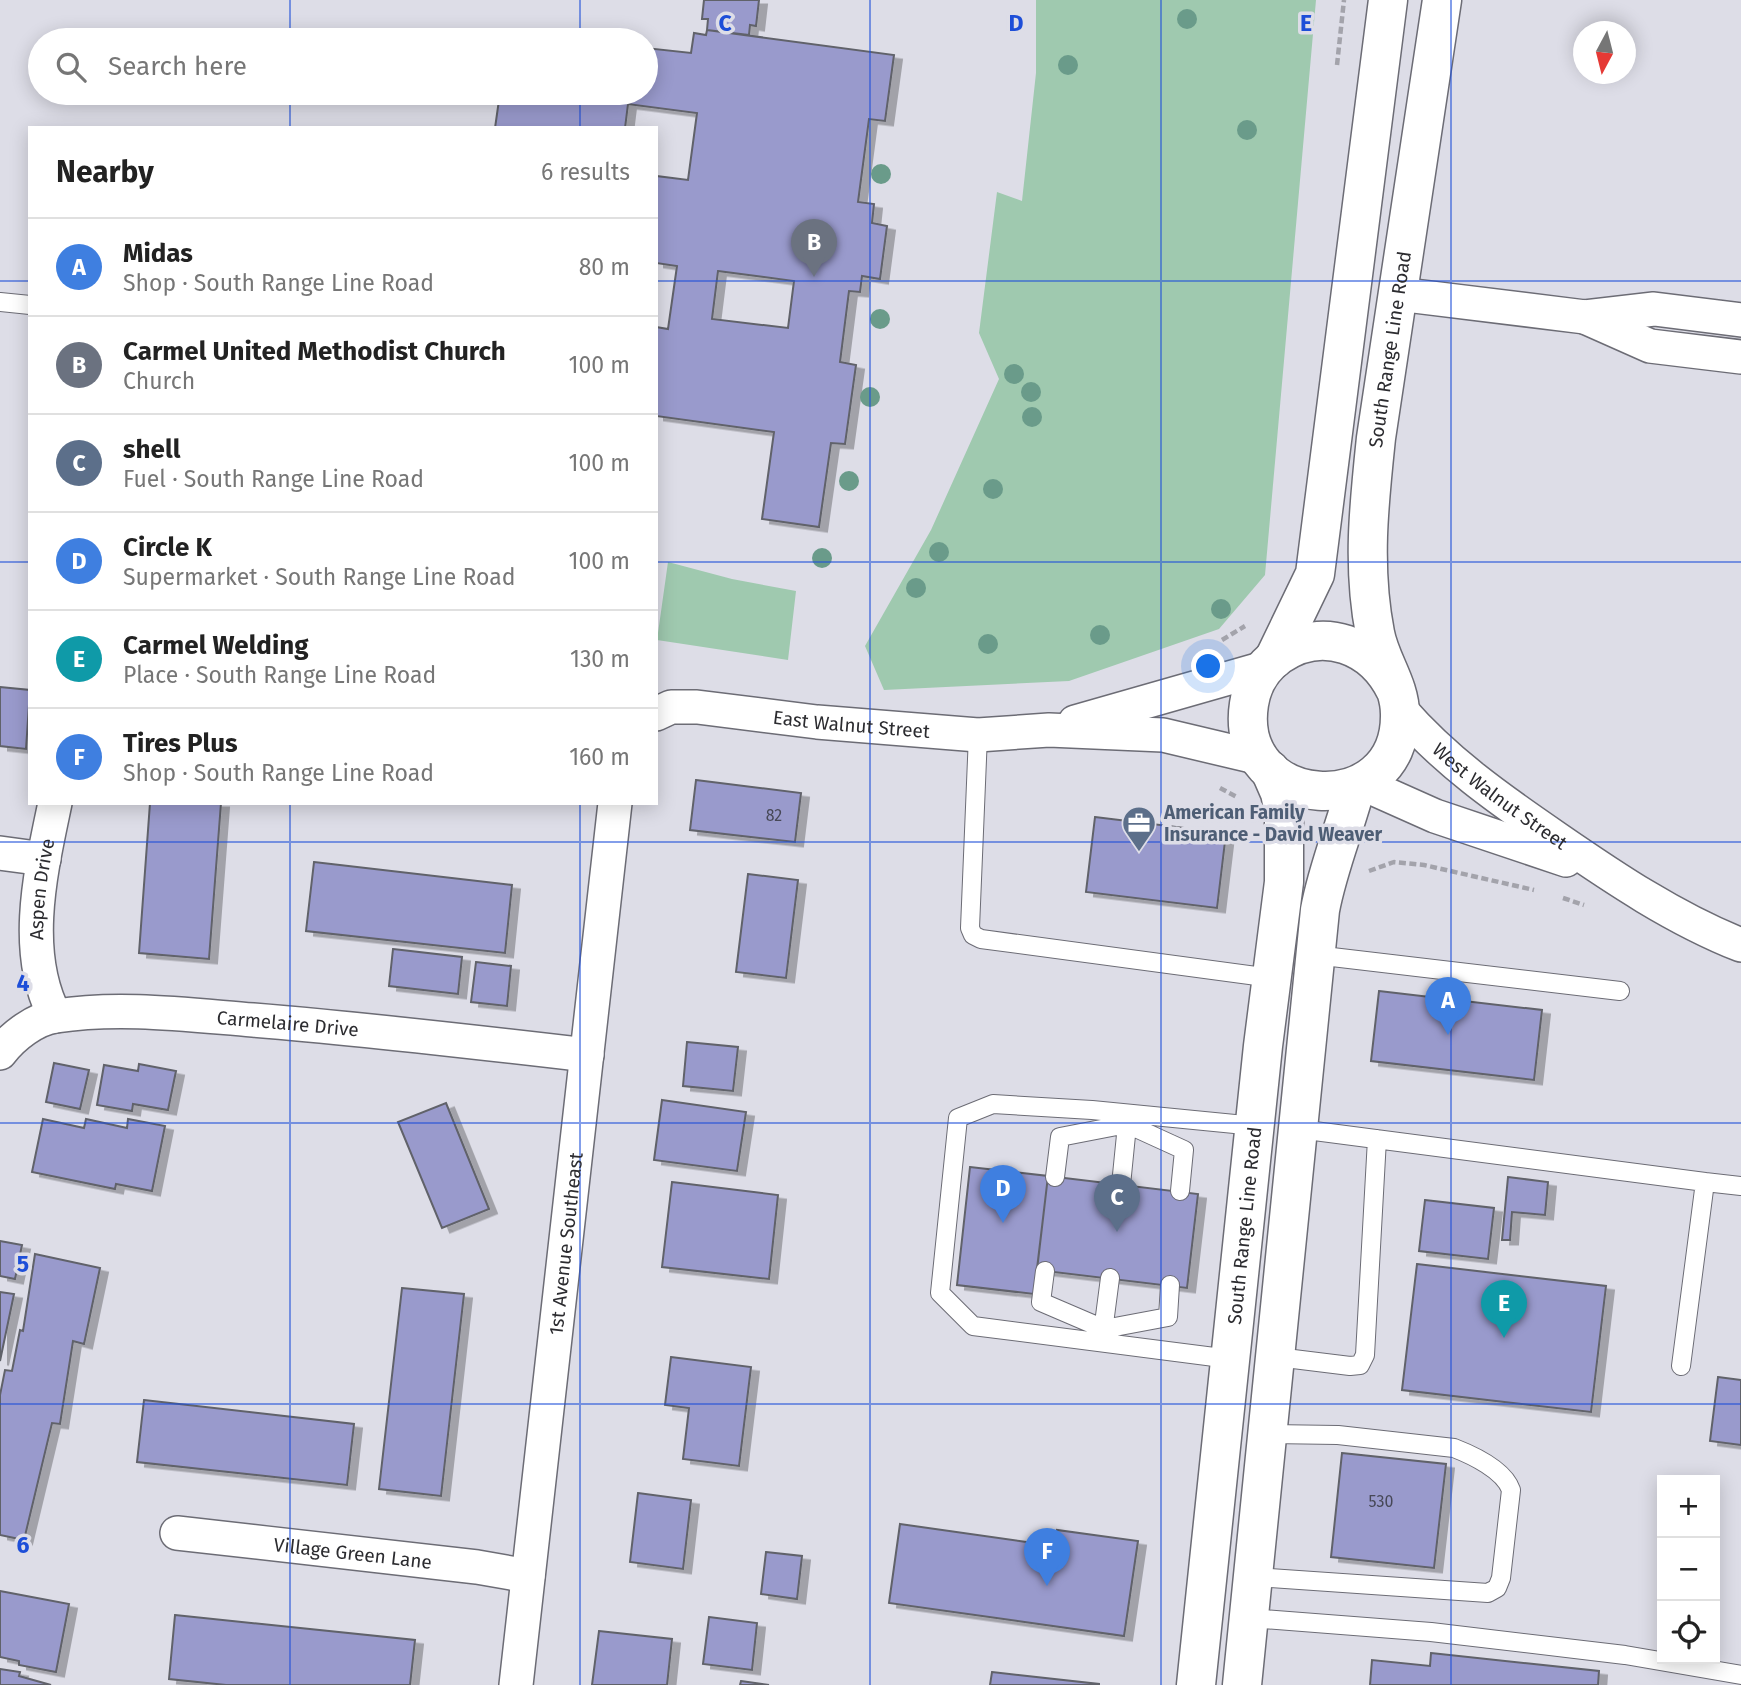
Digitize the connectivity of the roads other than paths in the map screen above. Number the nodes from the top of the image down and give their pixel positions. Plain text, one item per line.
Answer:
1 (1388, 0) edge
2 (1442, 0) edge
3 (1398, 294) junction
4 (0, 302) edge
5 (28, 305) edge
6 (1585, 317) junction
7 (1741, 320) edge
8 (1741, 357) edge
9 (1269, 663) junction
10 (1398, 700) junction
11 (658, 713) edge
12 (1049, 730) junction
13 (978, 735) junction
14 (1265, 764) junction
15 (1359, 784) junction
16 (55, 805) edge
17 (615, 805) edge
18 (0, 853) edge
19 (44, 859) junction
20 (1608, 874) junction
21 (1741, 945) edge
22 (1315, 955) junction
23 (1272, 978) junction
24 (1620, 990) dead end
25 (55, 1016) junction
26 (0, 1053) edge
27 (587, 1055) junction
28 (1128, 1119) junction
29 (1255, 1126) junction
30 (1299, 1129) junction
31 (1377, 1139) junction
32 (1055, 1177) dead end
33 (1705, 1182) junction
34 (1121, 1185) dead end
35 (1741, 1186) edge
36 (1180, 1191) dead end
37 (1045, 1271) dead end
38 (1110, 1278) dead end
39 (1171, 1285) dead end
40 (1103, 1336) junction
41 (1276, 1357) junction
42 (1230, 1359) junction
43 (1681, 1366) dead end
44 (1269, 1434) junction
45 (177, 1533) dead end
46 (528, 1576) junction
47 (1254, 1577) junction
48 (1250, 1618) junction
49 (1741, 1675) edge
50 (516, 1685) edge
51 (1196, 1685) edge
52 (1242, 1685) edge

1 - 9 main road
2 - 3 main road, South Range Line Road
3 - 6 street
3 - 10 main road, South Range Line Road
4 - 5 lane
6 - 7 street
6 - 8 street
9 - 10 main road
9 - 12 street, East Walnut Street
9 - 14 main road
10 - 15 main road
10 - 20 street, West Walnut Street
11 - 13 street, East Walnut Street
12 - 13 street, East Walnut Street
12 - 14 street, East Walnut Street
13 - 23 lane
14 - 15 main road
14 - 23 main road, South Range Line Road
15 - 20 street, West Walnut Street
15 - 22 main road
16 - 19 street, Aspen Drive
17 - 27 street, 1st Avenue Southeast
18 - 19 street
19 - 25 street, Aspen Drive
20 - 21 street, West Walnut Street
22 - 24 lane
22 - 30 main road
23 - 29 main road, South Range Line Road
25 - 26 street, Carmelaire Drive
25 - 27 street, Carmelaire Drive
27 - 46 street, 1st Avenue Southeast
28 - 29 lane
28 - 32 lane
28 - 34 lane
28 - 36 lane
28 - 40 lane
29 - 42 main road, South Range Line Road
30 - 31 lane
30 - 41 main road
31 - 33 lane
31 - 41 lane
33 - 35 lane
33 - 43 lane
37 - 40 lane
38 - 40 lane
39 - 40 lane
40 - 42 lane
41 - 44 main road
42 - 51 main road, South Range Line Road
44 - 47 main road
44 - 47 lane
45 - 46 street, Village Green Lane
46 - 50 street, 1st Avenue Southeast
47 - 48 main road
48 - 49 lane
48 - 52 main road

